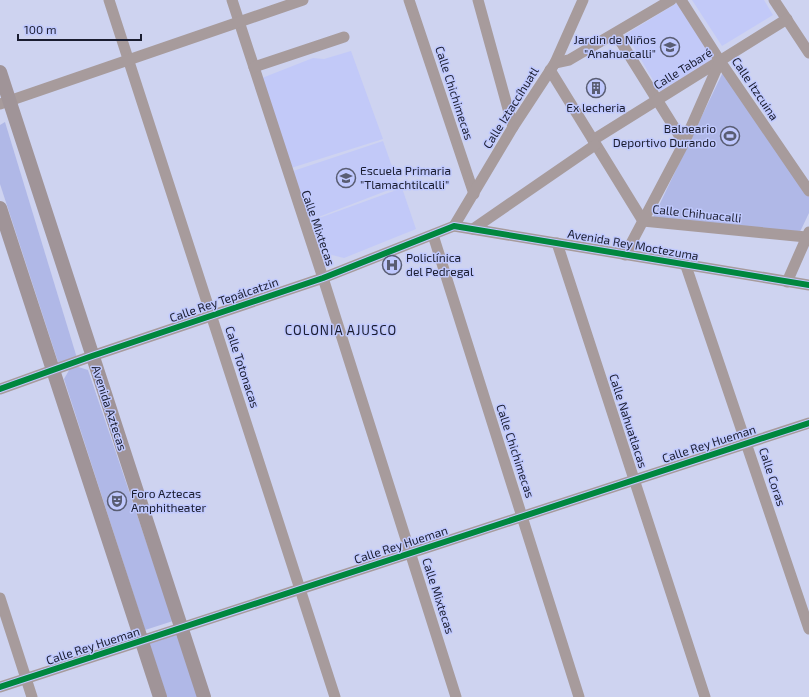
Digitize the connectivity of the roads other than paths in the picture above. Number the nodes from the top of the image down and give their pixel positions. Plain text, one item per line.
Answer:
1 (109, 0) edge
2 (232, 0) edge
3 (303, 0) edge
4 (410, 0) edge
5 (478, 0) edge
6 (583, 0) edge
7 (672, 0) edge
8 (681, 0) edge
9 (774, 0) edge
10 (787, 19) junction
11 (239, 22) junction
12 (616, 34) junction
13 (344, 38) dead end
14 (809, 53) edge
15 (128, 60) junction
16 (720, 61) junction
17 (552, 67) junction
18 (254, 68) junction
19 (0, 72) edge
20 (658, 100) junction
21 (5, 102) edge
22 (513, 127) junction
23 (594, 142) junction
24 (684, 143) junction
25 (809, 191) edge
26 (474, 194) junction
27 (0, 208) edge
28 (643, 221) junction
29 (454, 226) junction
30 (473, 229) junction
31 (808, 234) edge
32 (433, 235) junction
33 (557, 243) junction
34 (625, 254) junction
35 (686, 266) junction
36 (323, 278) junction
37 (787, 282) junction
38 (809, 285) edge
39 (212, 316) junction
40 (92, 356) junction
41 (54, 371) junction
42 (0, 389) edge
43 (809, 423) edge
44 (747, 443) junction
45 (634, 480) junction
46 (523, 518) junction
47 (411, 554) junction
48 (301, 590) junction
49 (0, 598) edge
50 (182, 629) junction
51 (809, 629) edge
52 (142, 641) junction
53 (26, 679) junction
54 (0, 687) edge
55 (32, 697) edge
56 (160, 697) edge
57 (204, 697) edge
58 (335, 697) edge
59 (456, 697) edge
60 (579, 697) edge
61 (705, 697) edge

1 - 15 street, Calle Totonacas
2 - 11 street, Calle Mixtecas
3 - 11 street
4 - 26 street, Calle Chichimecas
5 - 22 street
6 - 17 street, Calle Iztaccíhuatl
7 - 12 street
8 - 16 street, Calle Itzcuina
9 - 10 street
10 - 14 street
10 - 16 street, Calle Tabaré
11 - 15 street
11 - 18 street, Calle Mixtecas
12 - 17 street
12 - 20 street
13 - 18 street
15 - 21 street
15 - 39 street, Calle Totonacas
16 - 20 street, Calle Tabaré
16 - 24 street
16 - 25 street, Calle Itzcuina
17 - 22 street, Calle Iztaccíhuatl
17 - 23 street, Calle Chihuacalli
18 - 36 street, Calle Mixtecas
19 - 21 main road, Avenida Aztecas
20 - 23 street, Calle Tabaré
20 - 24 street
21 - 40 main road, Avenida Aztecas
22 - 26 street, Calle Iztaccíhuatl
23 - 28 street, Calle Chihuacalli
23 - 30 street, Calle Tabaré
24 - 28 street
26 - 29 street, Calle Iztaccíhuatl
27 - 41 main road
28 - 31 street, Calle Chihuacalli
28 - 34 street
29 - 30 street, Avenida Rey Moctezuma
29 - 32 street, Calle Rey Tepálcatzin
30 - 33 street, Avenida Rey Moctezuma
31 - 37 street
32 - 36 street, Calle Rey Tepálcatzin
32 - 46 street, Calle Chichimecas
33 - 34 street, Avenida Rey Moctezuma
33 - 45 street, Calle Nahuatlacas
34 - 35 street, Avenida Rey Moctezuma
35 - 37 street, Avenida Rey Moctezuma
35 - 44 street, Calle Coras
36 - 39 street, Calle Rey Tepálcatzin
36 - 47 street, Calle Mixtecas
37 - 38 street, Avenida Rey Moctezuma
39 - 40 street, Calle Rey Tepálcatzin
39 - 48 street, Calle Totonacas
40 - 41 street, Calle Rey Tepálcatzin
40 - 50 main road, Avenida Aztecas
41 - 42 street, Calle Rey Tepálcatzin
41 - 52 main road
43 - 44 street, Calle Rey Hueman
44 - 45 street, Calle Rey Hueman
44 - 51 street, Calle Coras
45 - 46 street, Calle Rey Hueman
45 - 61 street, Calle Nahuatlacas
46 - 47 street, Calle Rey Hueman
46 - 60 street, Calle Chichimecas
47 - 48 street, Calle Rey Hueman
47 - 59 street, Calle Mixtecas
48 - 50 street, Calle Rey Hueman
48 - 58 street, Calle Totonacas
49 - 53 street
50 - 52 street, Calle Rey Hueman
50 - 57 main road, Avenida Aztecas
52 - 53 street, Calle Rey Hueman
52 - 56 main road
53 - 54 street, Calle Rey Hueman
53 - 55 street

